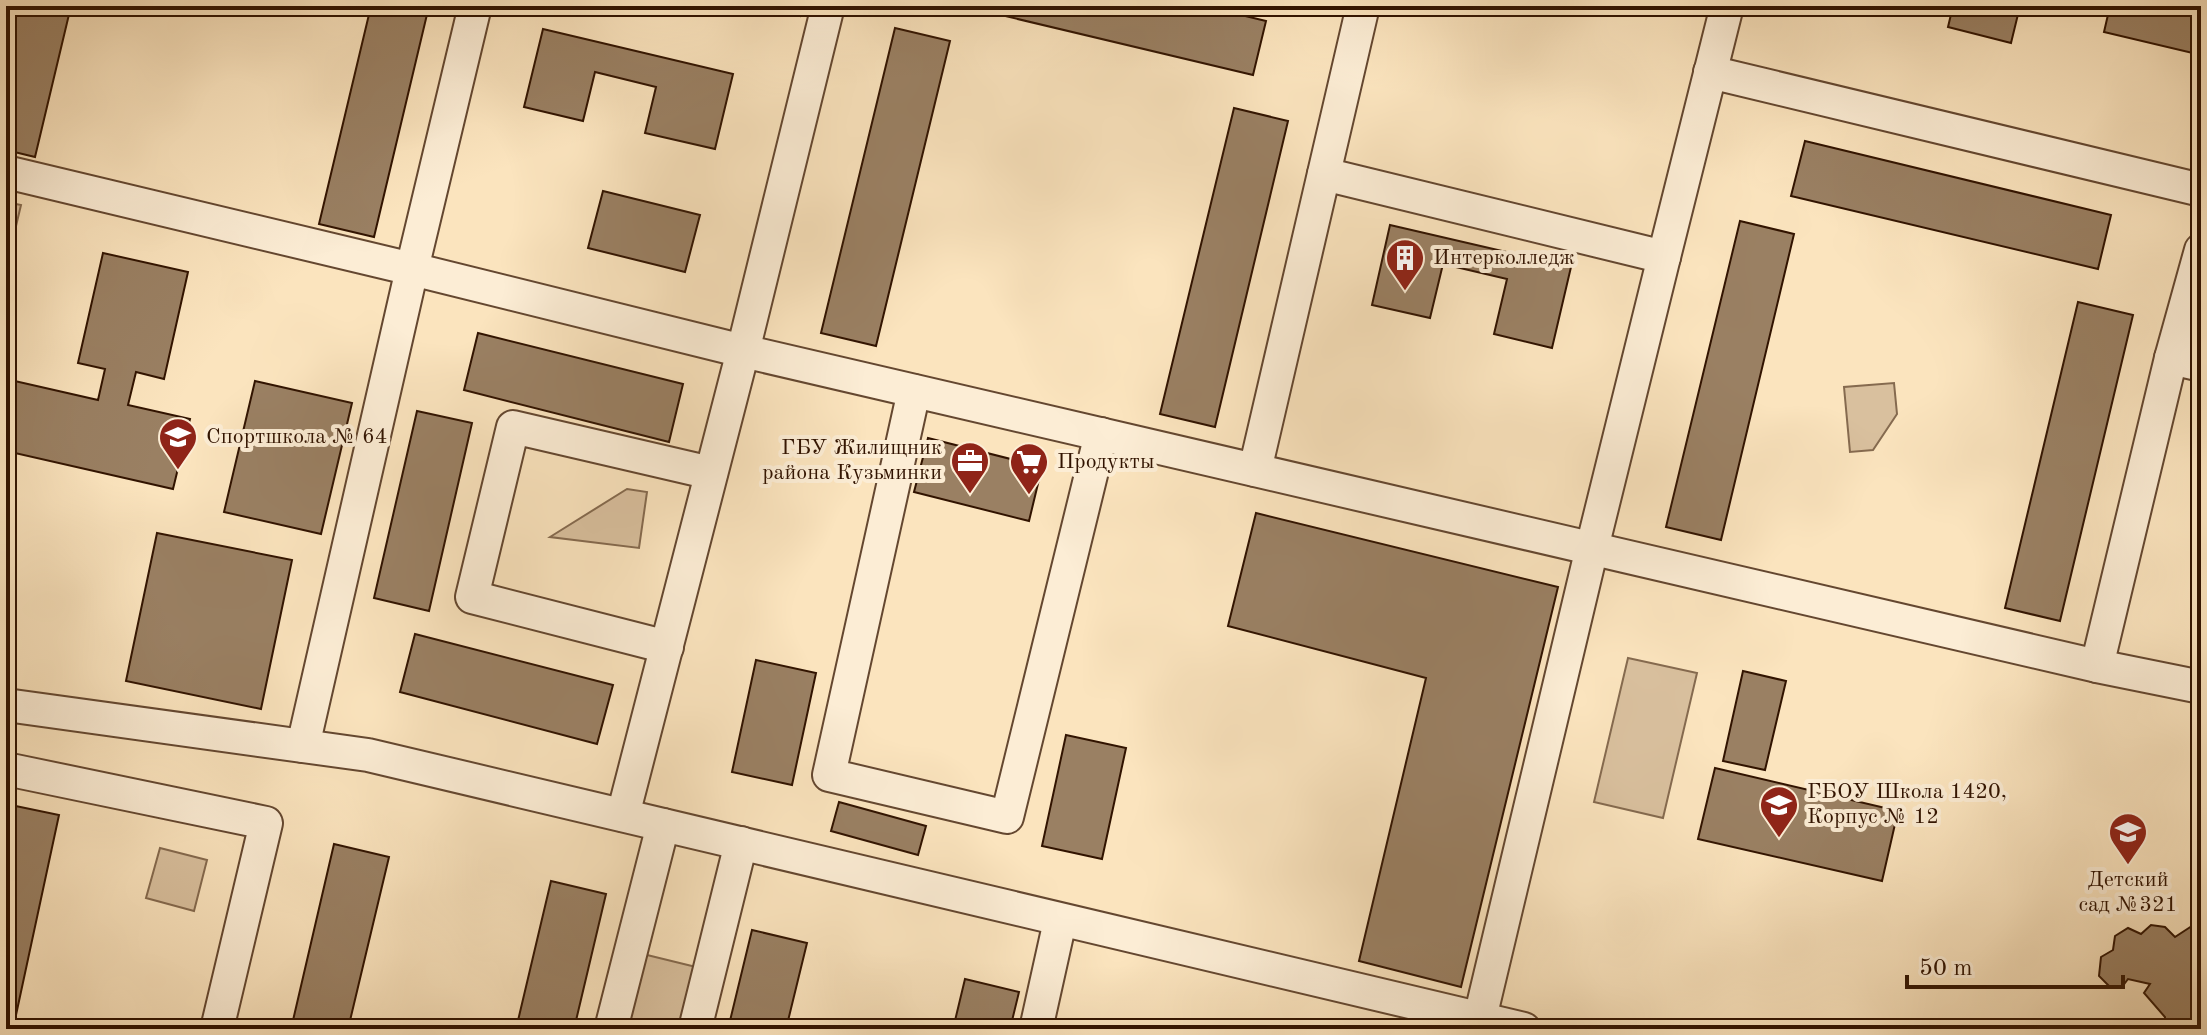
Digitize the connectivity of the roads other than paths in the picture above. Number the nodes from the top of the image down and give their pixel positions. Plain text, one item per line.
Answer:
1 (475, 6) edge
2 (828, 6) edge
3 (1363, 6) edge
4 (1727, 6) edge
5 (1710, 72) junction
6 (6, 172) edge
7 (1324, 174) junction
8 (2201, 190) edge
9 (2201, 250) edge
10 (1664, 257) junction
11 (412, 269) junction
12 (743, 351) junction
13 (2186, 362) edge
14 (914, 391) junction
15 (1101, 434) junction
16 (1255, 470) junction
17 (711, 473) junction
18 (1592, 548) junction
19 (667, 647) junction
20 (2097, 666) junction
21 (2201, 687) edge
22 (6, 705) edge
23 (303, 746) junction
24 (6, 769) edge
25 (623, 815) junction
26 (663, 825) junction
27 (741, 843) junction
28 (1060, 921) junction
29 (1480, 1018) junction
30 (217, 1029) edge
31 (611, 1029) edge
32 (695, 1029) edge
33 (1036, 1029) edge
34 (1524, 1029) edge

1 - 11 lane
2 - 12 lane
3 - 7 lane
4 - 5 lane
5 - 8 lane
5 - 10 lane
6 - 11 lane
7 - 10 lane
7 - 16 lane
9 - 13 lane
10 - 18 lane
11 - 12 lane
11 - 23 lane
12 - 14 lane
12 - 17 lane
13 - 20 lane
14 - 15 lane
14 - 15 lane
15 - 16 lane
16 - 18 lane
17 - 19 lane
17 - 19 lane
18 - 20 lane
18 - 29 lane
19 - 25 lane
20 - 21 lane
22 - 23 lane
23 - 25 lane
24 - 30 lane
25 - 26 lane
26 - 27 lane
26 - 31 lane
27 - 28 lane
27 - 32 lane
28 - 29 lane
28 - 33 lane
29 - 34 lane

